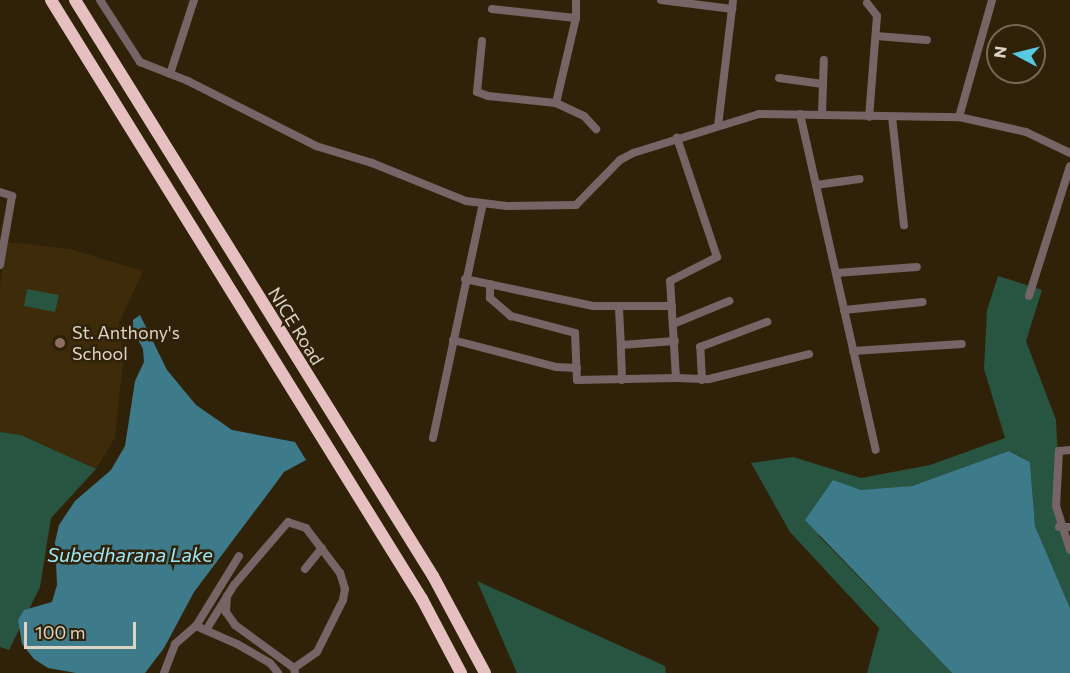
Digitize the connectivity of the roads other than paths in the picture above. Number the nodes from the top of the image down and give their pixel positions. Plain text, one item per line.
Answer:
1 (51, 0) edge
2 (75, 0) edge
3 (100, 0) edge
4 (194, 0) edge
5 (576, 0) edge
6 (661, 0) edge
7 (733, 0) edge
8 (992, 0) edge
9 (867, 3) dead end
10 (492, 9) dead end
11 (732, 9) junction
12 (576, 18) junction
13 (876, 36) junction
14 (482, 40) dead end
15 (927, 40) dead end
16 (824, 60) dead end
17 (170, 74) junction
18 (779, 78) dead end
19 (823, 84) junction
20 (556, 103) junction
21 (800, 114) junction
22 (822, 115) junction
23 (869, 117) junction
24 (892, 117) junction
25 (959, 117) junction
26 (718, 126) junction
27 (596, 129) dead end
28 (677, 138) junction
29 (1070, 153) edge
30 (1070, 166) edge
31 (860, 179) dead end
32 (816, 185) junction
33 (0, 192) edge
34 (483, 203) junction
35 (904, 225) dead end
36 (0, 265) edge
37 (917, 267) dead end
38 (836, 273) junction
39 (465, 279) junction
40 (490, 284) junction
41 (1029, 296) dead end
42 (729, 301) dead end
43 (923, 302) dead end
44 (672, 306) junction
45 (619, 309) junction
46 (844, 310) junction
47 (767, 322) dead end
48 (673, 324) junction
49 (453, 340) junction
50 (675, 341) junction
51 (962, 344) dead end
52 (621, 345) junction
53 (853, 351) junction
54 (809, 354) dead end
55 (577, 368) junction
56 (676, 378) junction
57 (622, 380) junction
58 (702, 380) junction
59 (433, 438) dead end
60 (876, 450) dead end
61 (1070, 450) edge
62 (1059, 527) junction
63 (1070, 527) edge
64 (322, 548) junction
65 (1070, 550) edge
66 (239, 556) dead end
67 (305, 569) dead end
68 (227, 596) junction
69 (196, 626) junction
70 (207, 630) junction
71 (295, 670) edge
72 (164, 673) edge
73 (278, 673) edge
74 (461, 673) edge
75 (485, 673) edge

1 - 74 highway, NICE Road
2 - 75 highway, NICE Road
3 - 17 street
4 - 17 street
5 - 12 street
6 - 11 street
7 - 11 street
8 - 25 street
9 - 13 street
10 - 12 street
11 - 26 street
12 - 20 street
13 - 15 street
13 - 23 street
14 - 20 street
16 - 19 street
17 - 34 street
18 - 19 street
19 - 22 street
20 - 27 street
21 - 22 street
21 - 26 street
21 - 32 street
22 - 23 street
23 - 24 street
24 - 25 street
24 - 35 street
25 - 29 street
26 - 28 street
28 - 34 street
28 - 44 street
30 - 41 street
31 - 32 street
32 - 38 street
33 - 36 street
34 - 39 street
37 - 38 street
38 - 46 street
39 - 40 street
39 - 49 street
40 - 45 street
40 - 55 street
42 - 48 street
43 - 46 street
44 - 45 street
44 - 48 street
45 - 52 street
46 - 53 street
47 - 58 street
48 - 50 street
49 - 55 street
49 - 59 street
50 - 52 street
50 - 56 street
51 - 53 street
52 - 57 street
53 - 60 street
54 - 58 street
55 - 57 street
56 - 57 street
56 - 58 street
61 - 62 street
62 - 63 street
62 - 65 street
64 - 67 street
64 - 68 street
64 - 71 street
66 - 69 street
68 - 70 street
68 - 71 street
69 - 70 street
69 - 72 street
70 - 73 street

